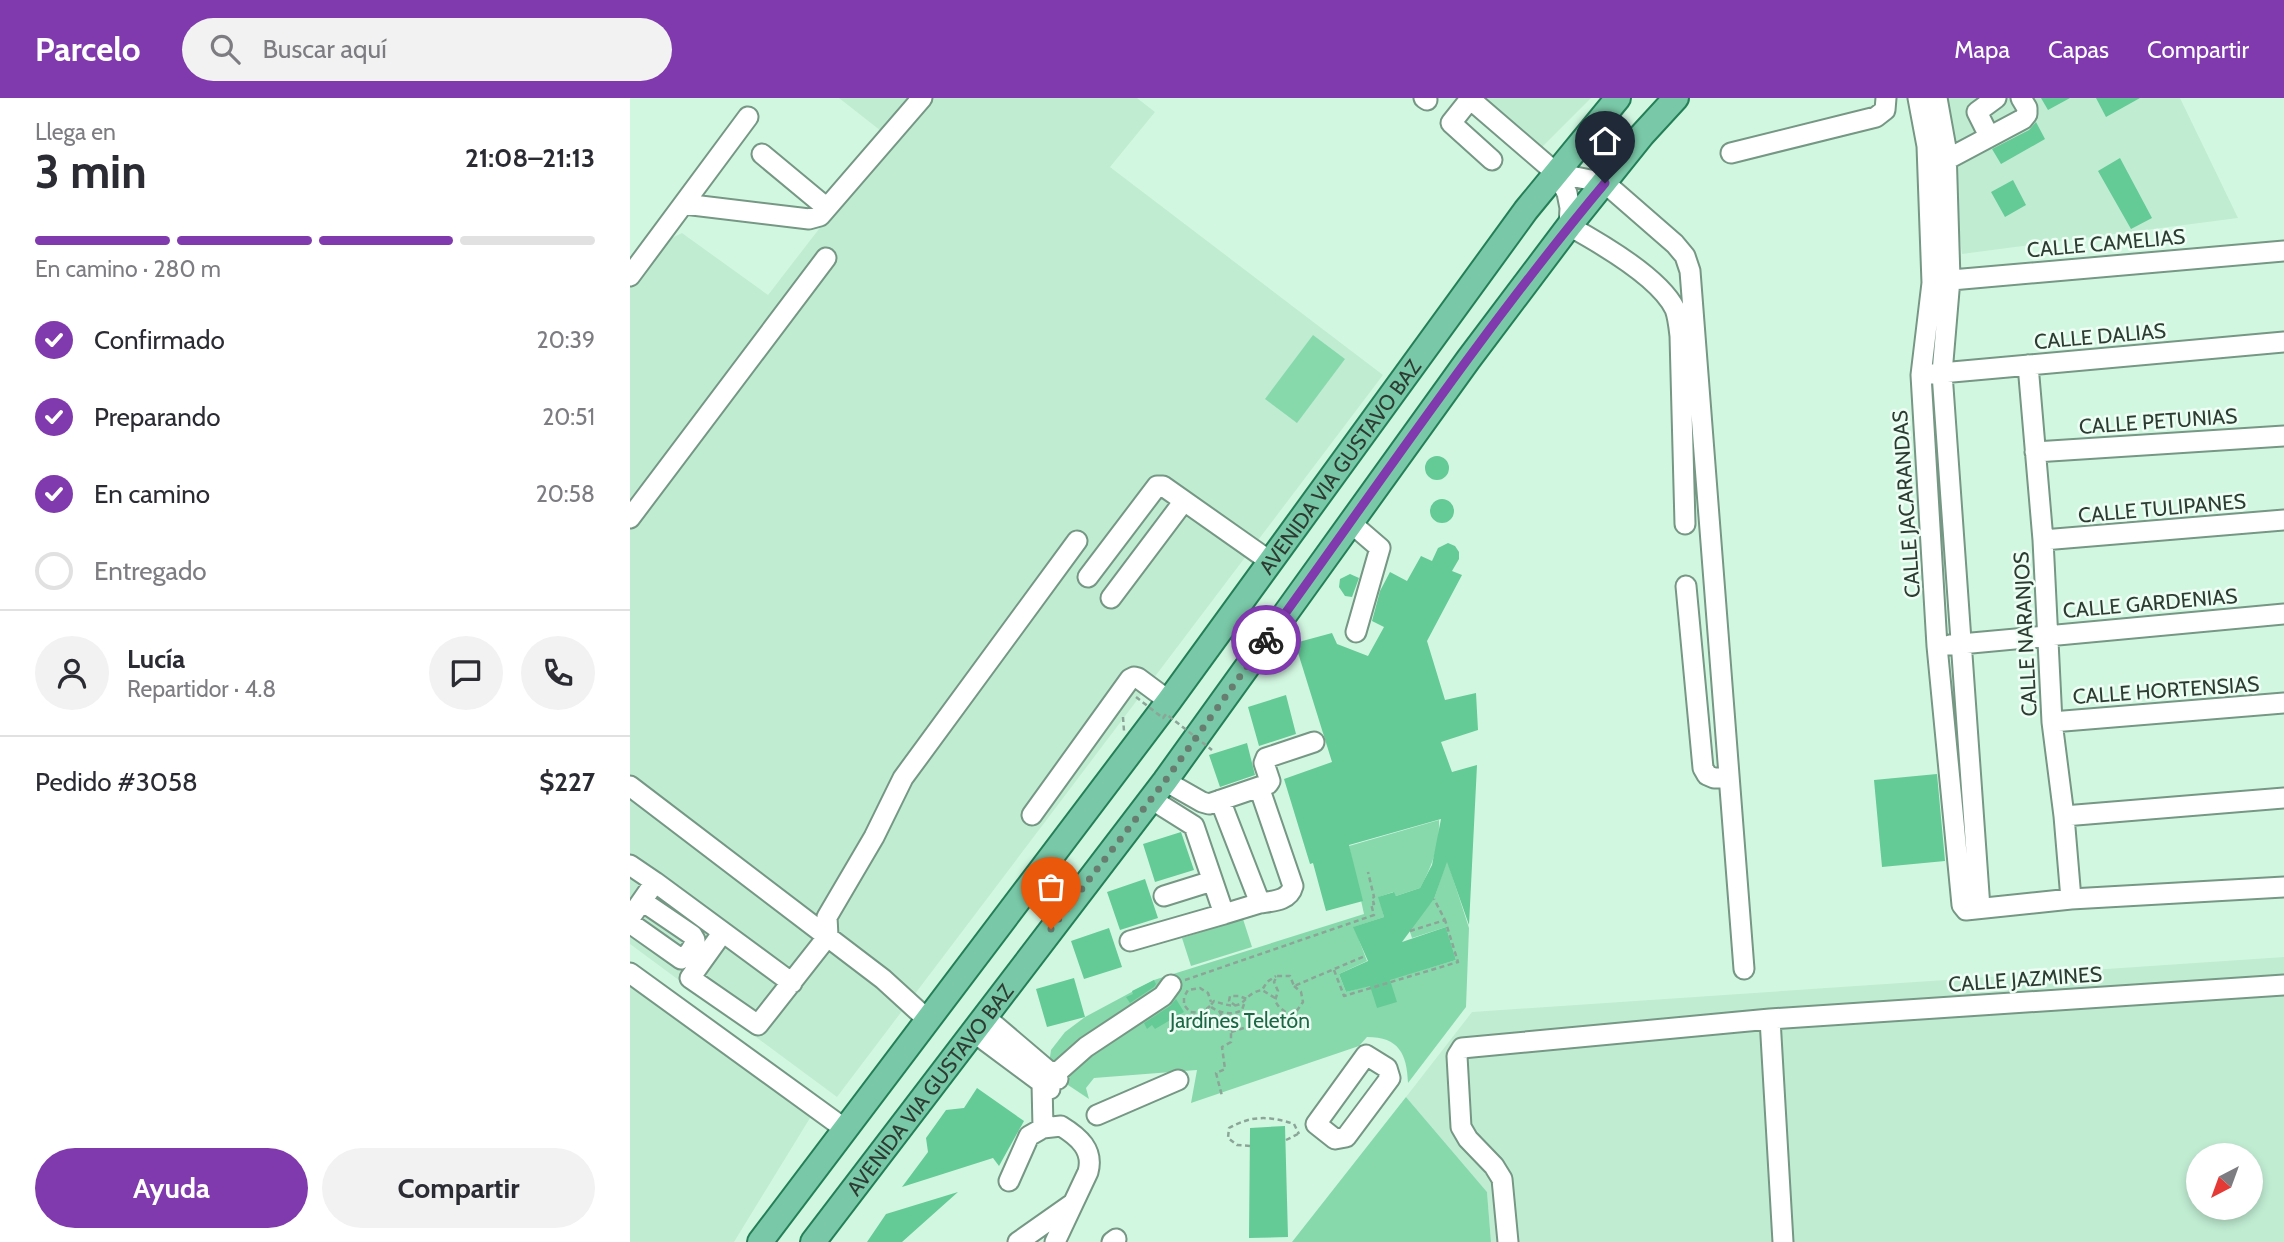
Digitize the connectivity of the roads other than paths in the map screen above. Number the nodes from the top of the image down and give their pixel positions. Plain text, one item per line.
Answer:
1 (922, 98) edge
2 (1618, 98) edge
3 (1676, 98) edge
4 (1886, 98) edge
5 (1918, 98) edge
6 (1937, 98) edge
7 (1996, 98) edge
8 (2021, 98) edge
9 (1476, 100) edge
10 (748, 117) dead end
11 (1989, 136) junction
12 (1731, 153) dead end
13 (762, 154) dead end
14 (1492, 159) dead end
15 (1946, 160) junction
16 (1556, 173) junction
17 (1605, 183) junction
18 (684, 204) junction
19 (827, 208) junction
20 (1569, 226) junction
21 (2284, 251) edge
22 (825, 258) dead end
23 (630, 276) edge
24 (1941, 281) junction
25 (2284, 342) edge
26 (2028, 365) junction
27 (1942, 373) junction
28 (1921, 375) junction
29 (2284, 436) edge
30 (2035, 452) junction
31 (1184, 501) junction
32 (630, 518) edge
33 (2284, 520) edge
34 (1351, 523) junction
35 (1685, 524) dead end
36 (2043, 540) junction
37 (1077, 541) dead end
38 (1271, 562) junction
39 (1088, 577) dead end
40 (1686, 586) dead end
41 (1111, 598) dead end
42 (2284, 614) edge
43 (1356, 632) dead end
44 (2048, 636) junction
45 (1962, 644) junction
46 (1937, 646) junction
47 (1169, 701) junction
48 (2284, 703) edge
49 (2052, 722) junction
50 (1314, 742) dead end
51 (1729, 778) junction
52 (630, 786) edge
53 (1259, 787) junction
54 (1158, 790) junction
55 (2284, 798) edge
56 (1220, 800) junction
57 (1032, 814) dead end
58 (2064, 816) junction
59 (630, 865) edge
60 (1212, 881) junction
61 (654, 882) junction
62 (2284, 887) edge
63 (1164, 896) dead end
64 (2071, 899) junction
65 (642, 901) junction
66 (1260, 904) junction
67 (1972, 908) junction
68 (1224, 914) junction
69 (630, 920) edge
70 (723, 932) junction
71 (828, 936) junction
72 (1130, 941) dead end
73 (1744, 969) dead end
74 (630, 974) edge
75 (960, 976) junction
76 (792, 983) junction
77 (1171, 985) road end
78 (2284, 985) edge
79 (1770, 1019) junction
80 (928, 1020) junction
81 (978, 1024) junction
82 (944, 1069) junction
83 (1052, 1079) junction
84 (1178, 1080) dead end
85 (1097, 1115) dead end
86 (1052, 1127) junction
87 (845, 1129) junction
88 (1009, 1181) dead end
89 (1073, 1203) junction
90 (814, 1240) edge
91 (760, 1242) edge
92 (1018, 1242) edge
93 (1055, 1242) edge
94 (1508, 1242) edge
95 (1783, 1242) edge

1 - 19 street
2 - 16 main road, AVENIDA VIA GUSTAVO BAZ
3 - 17 main road, AVENIDA VIA GUSTAVO BAZ
4 - 12 street
5 - 24 street, CALLE JACARANDAS
6 - 15 street, CALLE JACARANDAS
7 - 11 street
8 - 11 street
9 - 14 street
9 - 16 street
10 - 18 street
11 - 15 street
13 - 19 street
15 - 24 street, CALLE JACARANDAS
16 - 17 street
16 - 20 street
16 - 38 main road, AVENIDA VIA GUSTAVO BAZ
17 - 20 main road, AVENIDA VIA GUSTAVO BAZ
17 - 51 street
18 - 19 street
18 - 23 street
20 - 34 main road, AVENIDA VIA GUSTAVO BAZ
20 - 35 street
21 - 24 street, CALLE CAMELIAS
22 - 32 street
24 - 27 street, CALLE JACARANDAS
24 - 28 street, CALLE JACARANDAS
25 - 26 street, CALLE DALIAS
26 - 27 street, CALLE DALIAS
26 - 30 street, CALLE NARANJOS
27 - 28 street, CALLE DALIAS
27 - 45 street, CALLE JACARANDAS
28 - 46 street, CALLE JACARANDAS
29 - 30 street, CALLE PETUNIAS
30 - 36 street, CALLE NARANJOS
31 - 38 street
31 - 39 street
31 - 41 street
33 - 36 street, CALLE TULIPANES
34 - 43 street
34 - 54 main road, AVENIDA VIA GUSTAVO BAZ
36 - 44 street, CALLE NARANJOS
37 - 71 street
38 - 47 main road, AVENIDA VIA GUSTAVO BAZ
40 - 51 street
42 - 44 street, CALLE GARDENIAS
44 - 45 street, CALLE GARDENIAS
44 - 49 street, CALLE NARANJOS
45 - 46 street, CALLE GARDENIAS
45 - 67 street, CALLE JACARANDAS
46 - 67 street, CALLE JACARANDAS
47 - 57 street
47 - 75 main road, AVENIDA VIA GUSTAVO BAZ
48 - 49 street, CALLE HORTENSIAS
49 - 58 street, CALLE NARANJOS
50 - 53 street
51 - 73 street
52 - 71 street
53 - 56 street
53 - 66 street
54 - 56 street
54 - 60 street
54 - 81 main road, AVENIDA VIA GUSTAVO BAZ
55 - 58 street
56 - 66 street
58 - 64 street, CALLE NARANJOS
59 - 61 street
60 - 63 street
60 - 68 street
61 - 65 street
61 - 70 street
62 - 64 street
64 - 67 street
65 - 69 street
65 - 69 street
66 - 68 street
68 - 72 street
70 - 76 street
70 - 76 street
71 - 76 street
71 - 80 street
74 - 87 street
75 - 80 main road, AVENIDA VIA GUSTAVO BAZ
75 - 81 main road
77 - 83 street
78 - 79 street, CALLE JAZMINES
79 - 94 street, CALLE JAZMINES
79 - 95 street
80 - 82 main road
80 - 87 main road, AVENIDA VIA GUSTAVO BAZ
81 - 82 main road, AVENIDA VIA GUSTAVO BAZ
81 - 83 street
82 - 90 main road, AVENIDA VIA GUSTAVO BAZ
83 - 86 street
84 - 85 street
86 - 88 street
86 - 89 street
87 - 91 main road, AVENIDA VIA GUSTAVO BAZ
89 - 92 street
89 - 93 street

